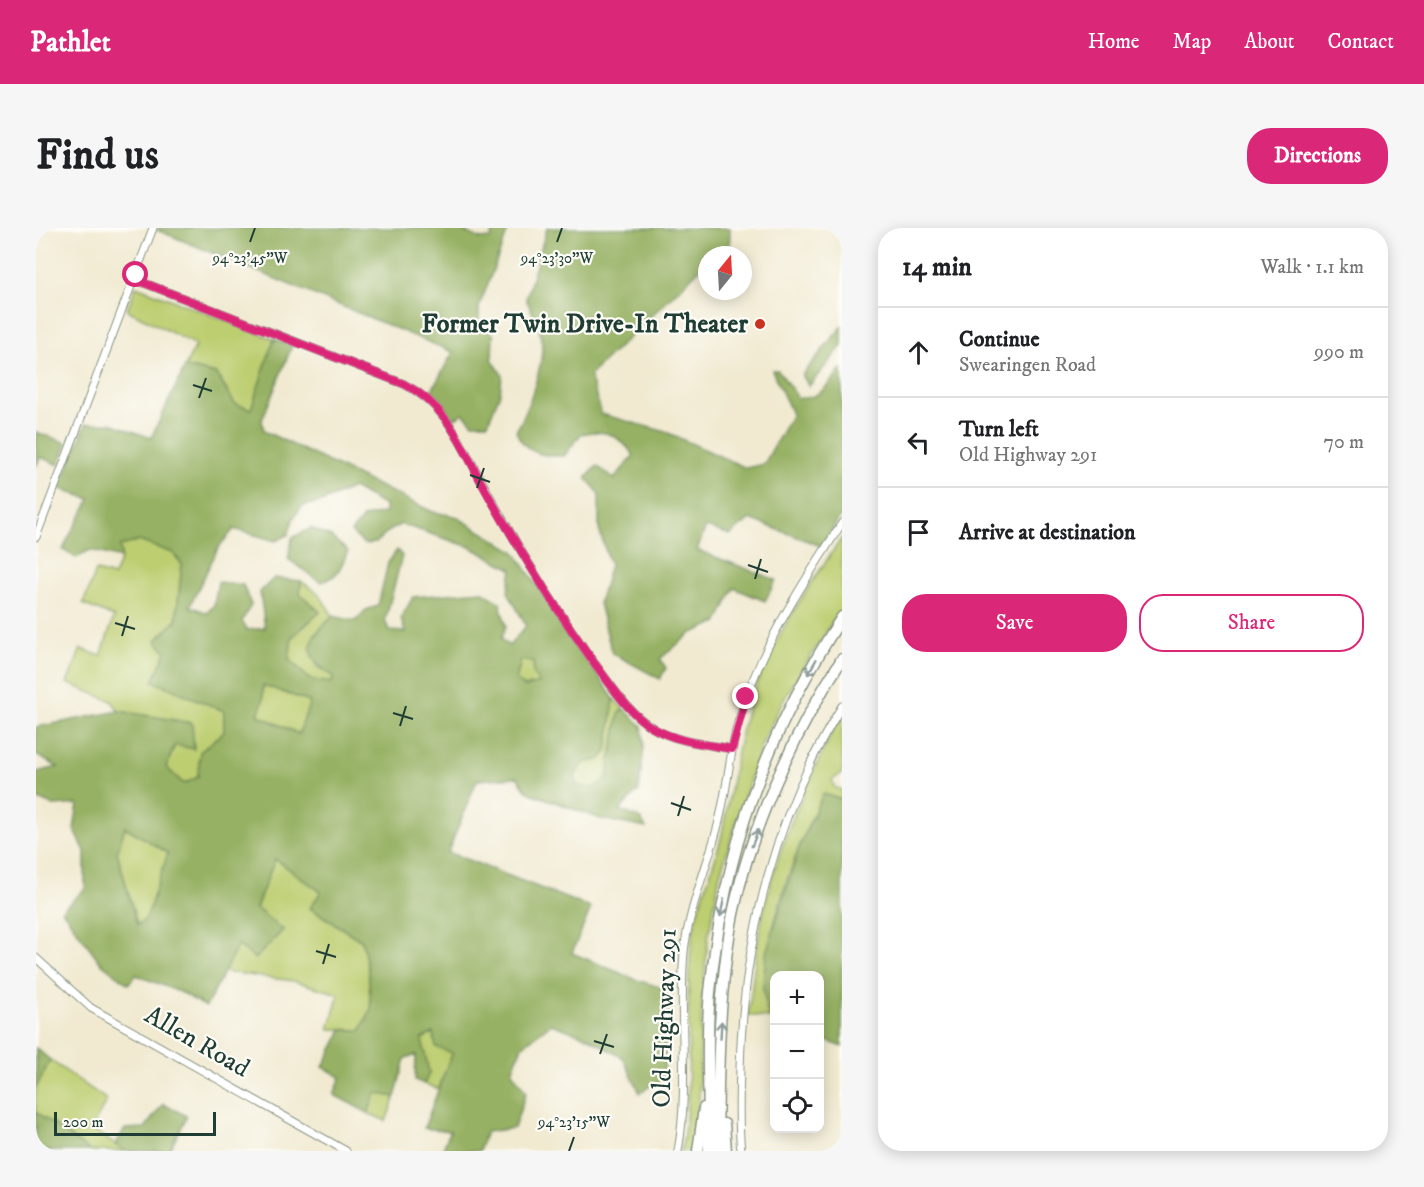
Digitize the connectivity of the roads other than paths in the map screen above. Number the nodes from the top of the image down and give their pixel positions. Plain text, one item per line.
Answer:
1 (153, 228) edge
2 (134, 279) junction
3 (842, 522) edge
4 (36, 537) edge
5 (842, 617) edge
6 (842, 659) edge
7 (842, 706) edge
8 (732, 749) junction
9 (36, 958) edge
10 (720, 1065) junction
11 (708, 1087) junction
12 (346, 1151) edge
13 (678, 1151) edge
14 (698, 1151) edge
15 (709, 1151) edge
16 (717, 1151) edge
17 (726, 1151) edge
18 (741, 1151) edge

1 - 2 street
2 - 4 street
2 - 8 street
3 - 8 street, Old Highway 291
5 -> 11 highway
10 -> 6 highway
7 - 18 street
8 - 13 street, Old Highway 291
9 - 12 street, Allen Road
10 - 16 highway
10 - 17 highway
11 - 14 highway
11 - 15 highway

